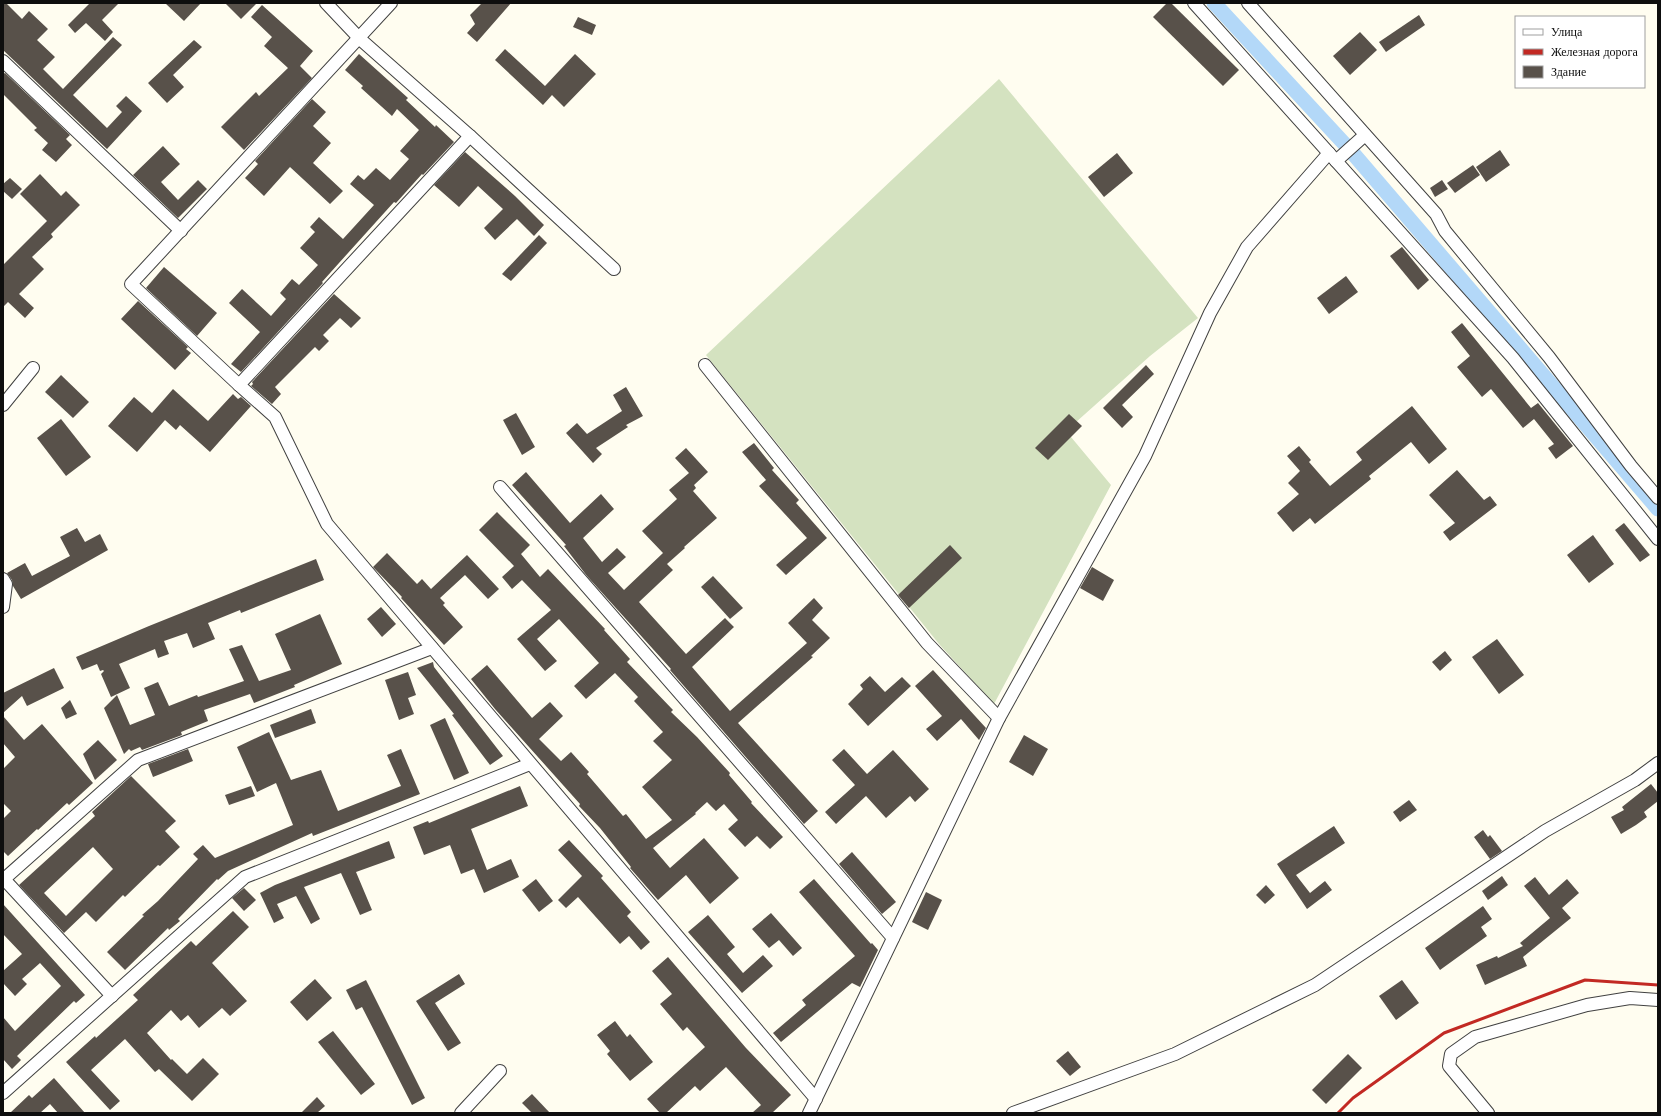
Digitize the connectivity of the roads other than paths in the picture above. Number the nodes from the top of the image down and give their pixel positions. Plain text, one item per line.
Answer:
1 (326, 3) edge
2 (391, 3) edge
3 (1194, 3) edge
4 (1248, 3) edge
5 (360, 38) junction
6 (3, 61) edge
7 (1365, 135) junction
8 (470, 136) junction
9 (1332, 157) junction
10 (181, 231) junction
11 (614, 269) dead end
12 (705, 365) dead end
13 (33, 368) dead end
14 (239, 386) junction
15 (3, 405) edge
16 (500, 487) dead end
17 (1658, 498) edge
18 (1658, 539) edge
19 (3, 579) edge
20 (3, 608) edge
21 (432, 648) junction
22 (999, 718) junction
23 (1658, 763) edge
24 (530, 764) junction
25 (3, 879) edge
26 (893, 938) junction
27 (112, 996) junction
28 (1658, 1000) edge
29 (500, 1072) dead end
30 (3, 1093) edge
31 (816, 1099) junction
32 (461, 1113) edge
33 (809, 1113) edge
34 (1012, 1113) edge
35 (1488, 1113) edge

1 - 5 street
2 - 5 street
3 - 9 street
4 - 7 street
5 - 8 street
5 - 10 street
6 - 10 street
7 - 9 street
7 - 17 street
8 - 11 street
8 - 14 street
9 - 18 street
9 - 22 street
10 - 14 street
12 - 22 street
13 - 15 street
14 - 21 street
16 - 26 street
19 - 20 street
21 - 24 street
21 - 25 street
22 - 26 street
23 - 34 street
24 - 27 street
24 - 31 street
25 - 27 street
26 - 31 street
27 - 30 street
28 - 35 street
29 - 32 street
31 - 33 street

